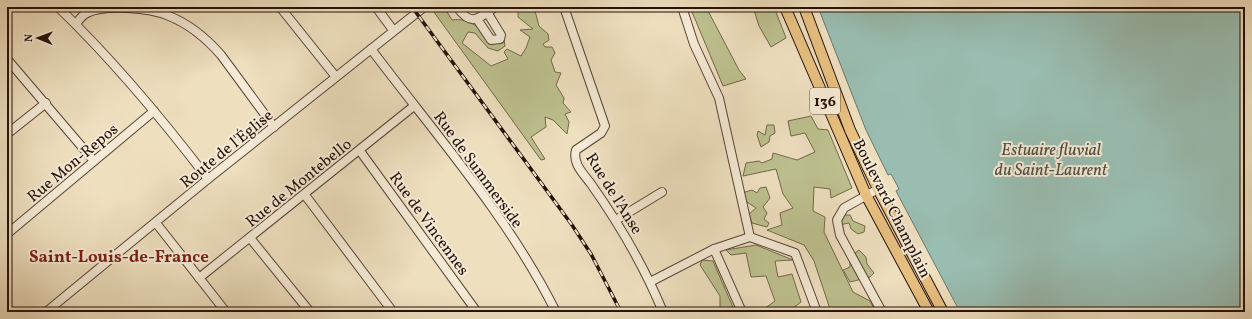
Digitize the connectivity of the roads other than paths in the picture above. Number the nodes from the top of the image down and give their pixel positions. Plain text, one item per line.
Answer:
1 (58, 7) edge
2 (280, 7) edge
3 (376, 7) edge
4 (424, 7) edge
5 (457, 7) edge
6 (495, 7) edge
7 (564, 7) edge
8 (682, 7) edge
9 (785, 7) edge
10 (804, 7) edge
11 (487, 12) junction
12 (477, 19) junction
13 (76, 24) junction
14 (393, 30) junction
15 (371, 49) junction
16 (7, 60) edge
17 (336, 77) junction
18 (46, 103) junction
19 (414, 106) junction
20 (154, 111) junction
21 (274, 127) junction
22 (7, 134) edge
23 (360, 151) junction
24 (94, 160) junction
25 (208, 179) junction
26 (878, 189) junction
27 (662, 192) dead end
28 (305, 195) junction
29 (866, 195) junction
30 (616, 220) junction
31 (156, 223) junction
32 (7, 234) edge
33 (750, 237) junction
34 (250, 238) junction
35 (714, 250) junction
36 (200, 278) junction
37 (650, 282) junction
38 (46, 312) edge
39 (226, 312) edge
40 (310, 312) edge
41 (392, 312) edge
42 (477, 312) edge
43 (556, 312) edge
44 (663, 312) edge
45 (742, 312) edge
46 (817, 312) edge
47 (882, 312) edge
48 (929, 312) edge
49 (943, 312) edge

1 - 13 street
2 - 17 street
3 - 14 street
4 - 14 street, Route de l'Église
5 - 12 street
6 - 11 street
7 - 30 street, Rue de l'Anse
8 - 33 street
9 - 29 main road, Boulevard Champlain / 136
10 - 26 main road, Boulevard Champlain / 136
11 - 12 street
11 - 12 street
13 - 20 street
13 - 21 street
14 - 15 street, Route de l'Église
15 - 17 street, Route de l'Église
15 - 19 street, Rue de Summerside
16 - 18 street
17 - 21 street, Route de l'Église
18 - 22 street
18 - 24 street
19 - 23 street, Rue de Montebello
19 - 43 street, Rue de Summerside
20 - 24 street, Rue Mon-Repos
20 - 25 street
21 - 25 street, Route de l'Église
23 - 28 street, Rue de Montebello
23 - 42 street, Rue de Vincennes
24 - 32 street, Rue Mon-Repos
25 - 31 street, Route de l'Église
26 - 29 street
26 - 49 main road, Boulevard Champlain / 136
27 - 30 street
28 - 34 street, Rue de Montebello
28 - 41 street
29 - 47 street
29 - 48 main road, Boulevard Champlain / 136
30 - 37 street, Rue de l'Anse
31 - 36 street
31 - 38 street, Route de l'Église
33 - 35 street
33 - 46 street
34 - 36 street, Rue de Montebello
34 - 40 street
35 - 37 street
35 - 45 street
36 - 39 street
37 - 44 street, Rue de l'Anse

